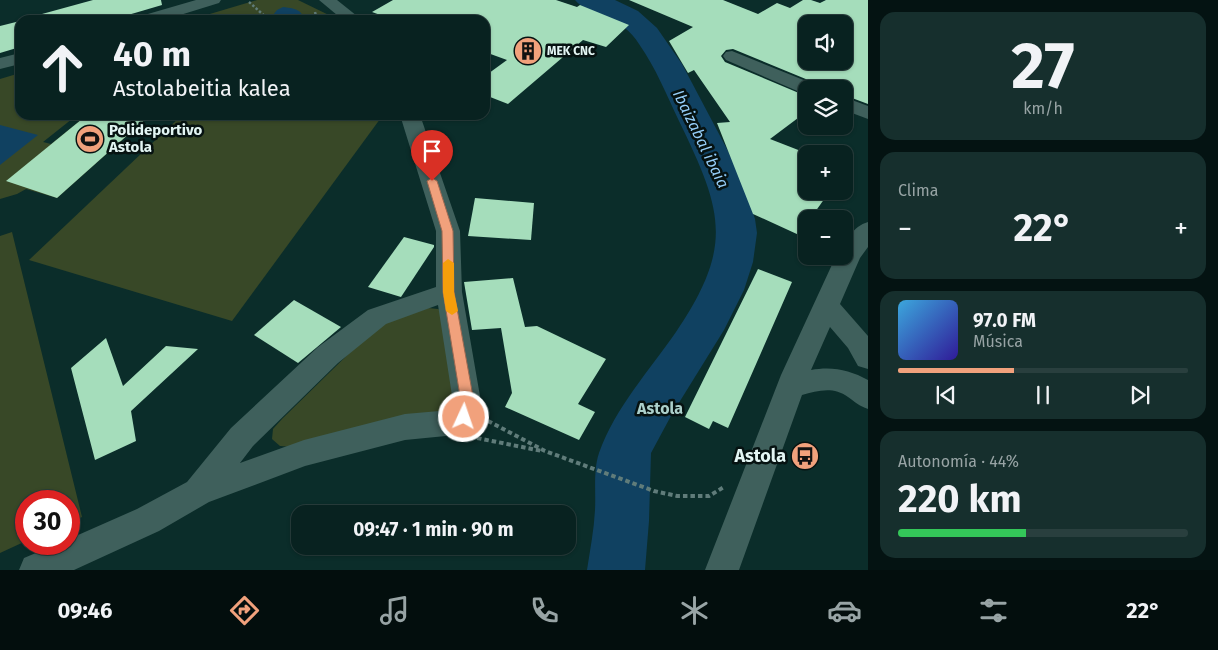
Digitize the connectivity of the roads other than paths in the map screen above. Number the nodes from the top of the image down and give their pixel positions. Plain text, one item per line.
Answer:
1 (213, 0) edge
2 (327, 0) edge
3 (164, 15) edge
4 (347, 15) edge
5 (732, 56) dead end
6 (15, 60) edge
7 (0, 64) edge
8 (798, 84) edge
9 (853, 107) edge
10 (868, 114) edge
11 (412, 120) edge
12 (868, 230) edge
13 (449, 292) junction
14 (826, 305) junction
15 (868, 358) edge
16 (790, 386) junction
17 (868, 397) edge
18 (198, 492) junction
19 (36, 570) edge
20 (722, 570) edge

1 - 3 street
2 - 4 street
5 - 8 street
6 - 7 street
9 - 10 street
11 - 13 street
12 - 14 street
13 - 18 street
13 - 18 street
14 - 15 street
14 - 16 street
16 - 17 street
16 - 20 street
18 - 19 street

